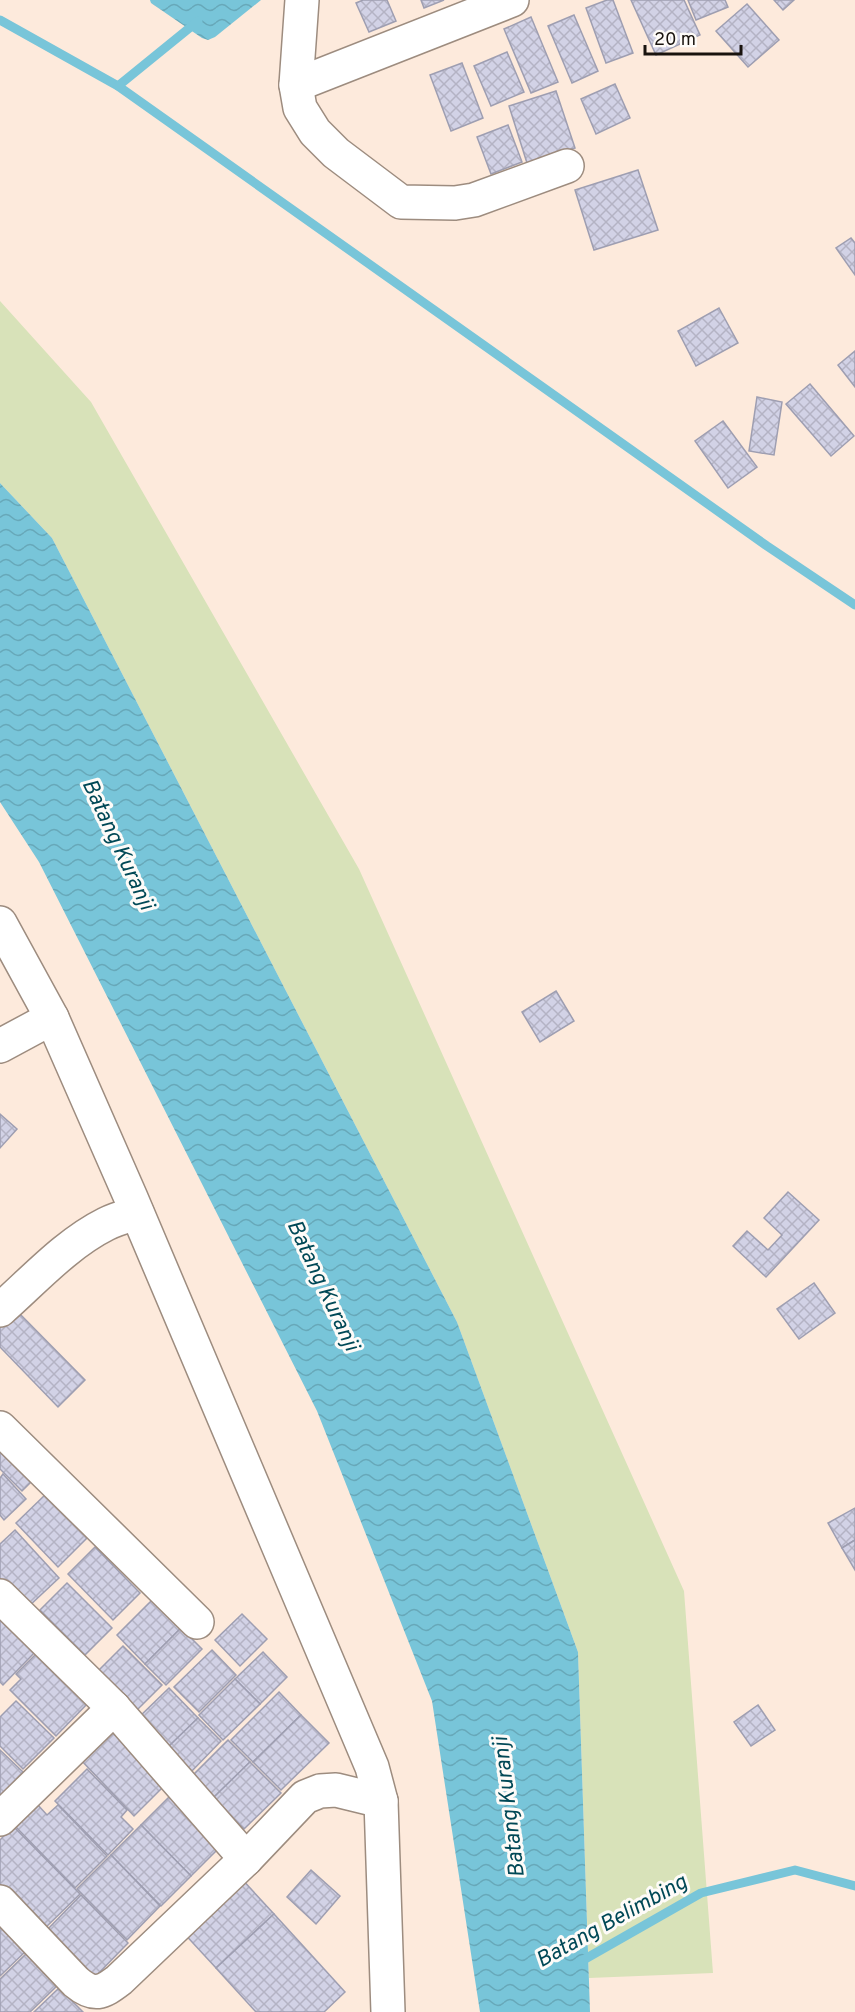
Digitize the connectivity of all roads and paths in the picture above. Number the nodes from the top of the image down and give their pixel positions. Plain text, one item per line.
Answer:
1 (302, 0) edge
2 (512, 0) edge
3 (296, 85) junction
4 (567, 166) dead end
5 (0, 923) edge
6 (52, 1018) junction
7 (0, 1046) edge
8 (137, 1213) junction
9 (0, 1310) edge
10 (0, 1428) edge
11 (0, 1596) edge
12 (197, 1622) dead end
13 (114, 1708) junction
14 (381, 1801) junction
15 (0, 1819) edge
16 (246, 1858) junction
17 (0, 1902) edge
18 (388, 2012) edge

1 - 3 street
2 - 3 street
3 - 4 street
5 - 6 street
6 - 7 street
6 - 8 street
8 - 9 street
8 - 14 street
10 - 12 street
11 - 13 street
13 - 15 street
13 - 16 street
14 - 16 street
14 - 18 street
16 - 17 street

